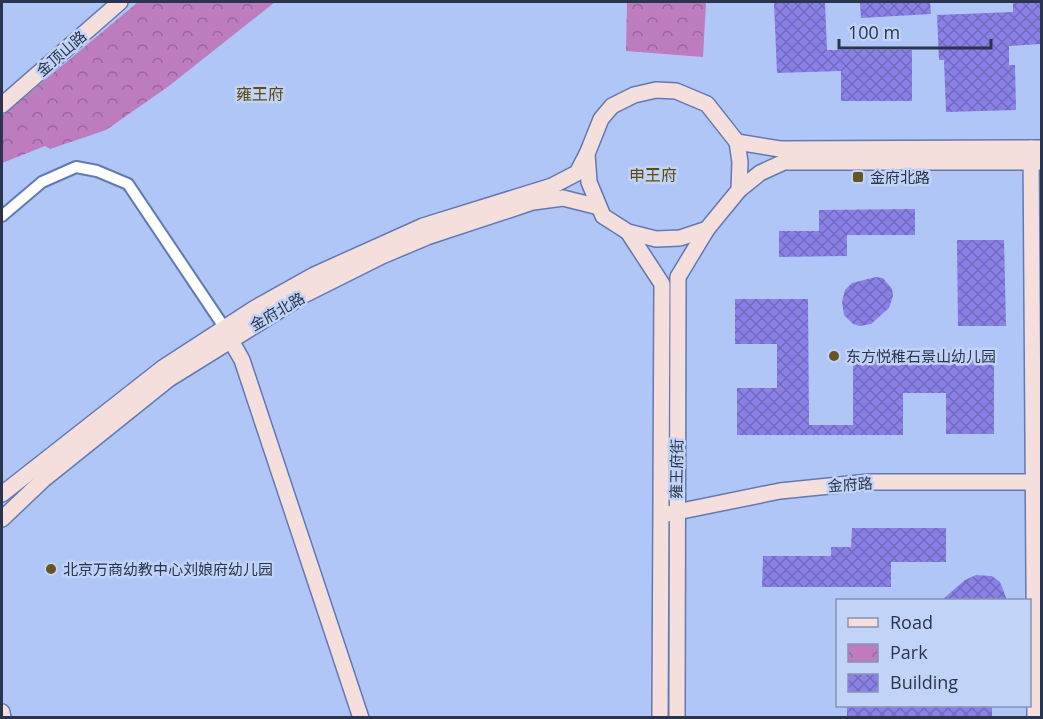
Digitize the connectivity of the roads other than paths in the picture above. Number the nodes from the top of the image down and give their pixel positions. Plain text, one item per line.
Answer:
1 (120, 2) edge
2 (2, 105) edge
3 (737, 142) junction
4 (587, 154) junction
5 (1036, 155) edge
6 (740, 190) junction
7 (599, 207) junction
8 (2, 216) edge
9 (706, 229) junction
10 (628, 232) junction
11 (227, 333) junction
12 (1037, 482) edge
13 (2, 494) edge
14 (668, 514) junction
15 (2, 519) edge
16 (2, 712) edge
17 (3, 717) edge
18 (361, 717) edge
19 (660, 717) edge
20 (677, 717) edge
21 (1035, 717) edge

1 - 2 main road, 金顶山路
3 - 4 main road
3 - 5 main road
3 - 6 main road
4 - 7 main road
4 - 11 main road, 金府北路
5 - 6 main road
5 - 12 main road
6 - 9 main road
7 - 10 main road
7 - 11 main road, 金府北路
8 - 11 street
9 - 10 main road
9 - 14 main road, 雍王府街
10 - 14 main road, 雍王府街
11 - 13 main road, 金府北路
11 - 15 main road, 金府北路
11 - 18 main road
12 - 14 main road, 金府路
12 - 21 main road
14 - 19 main road, 雍王府街
14 - 20 main road, 雍王府街
16 - 17 main road

